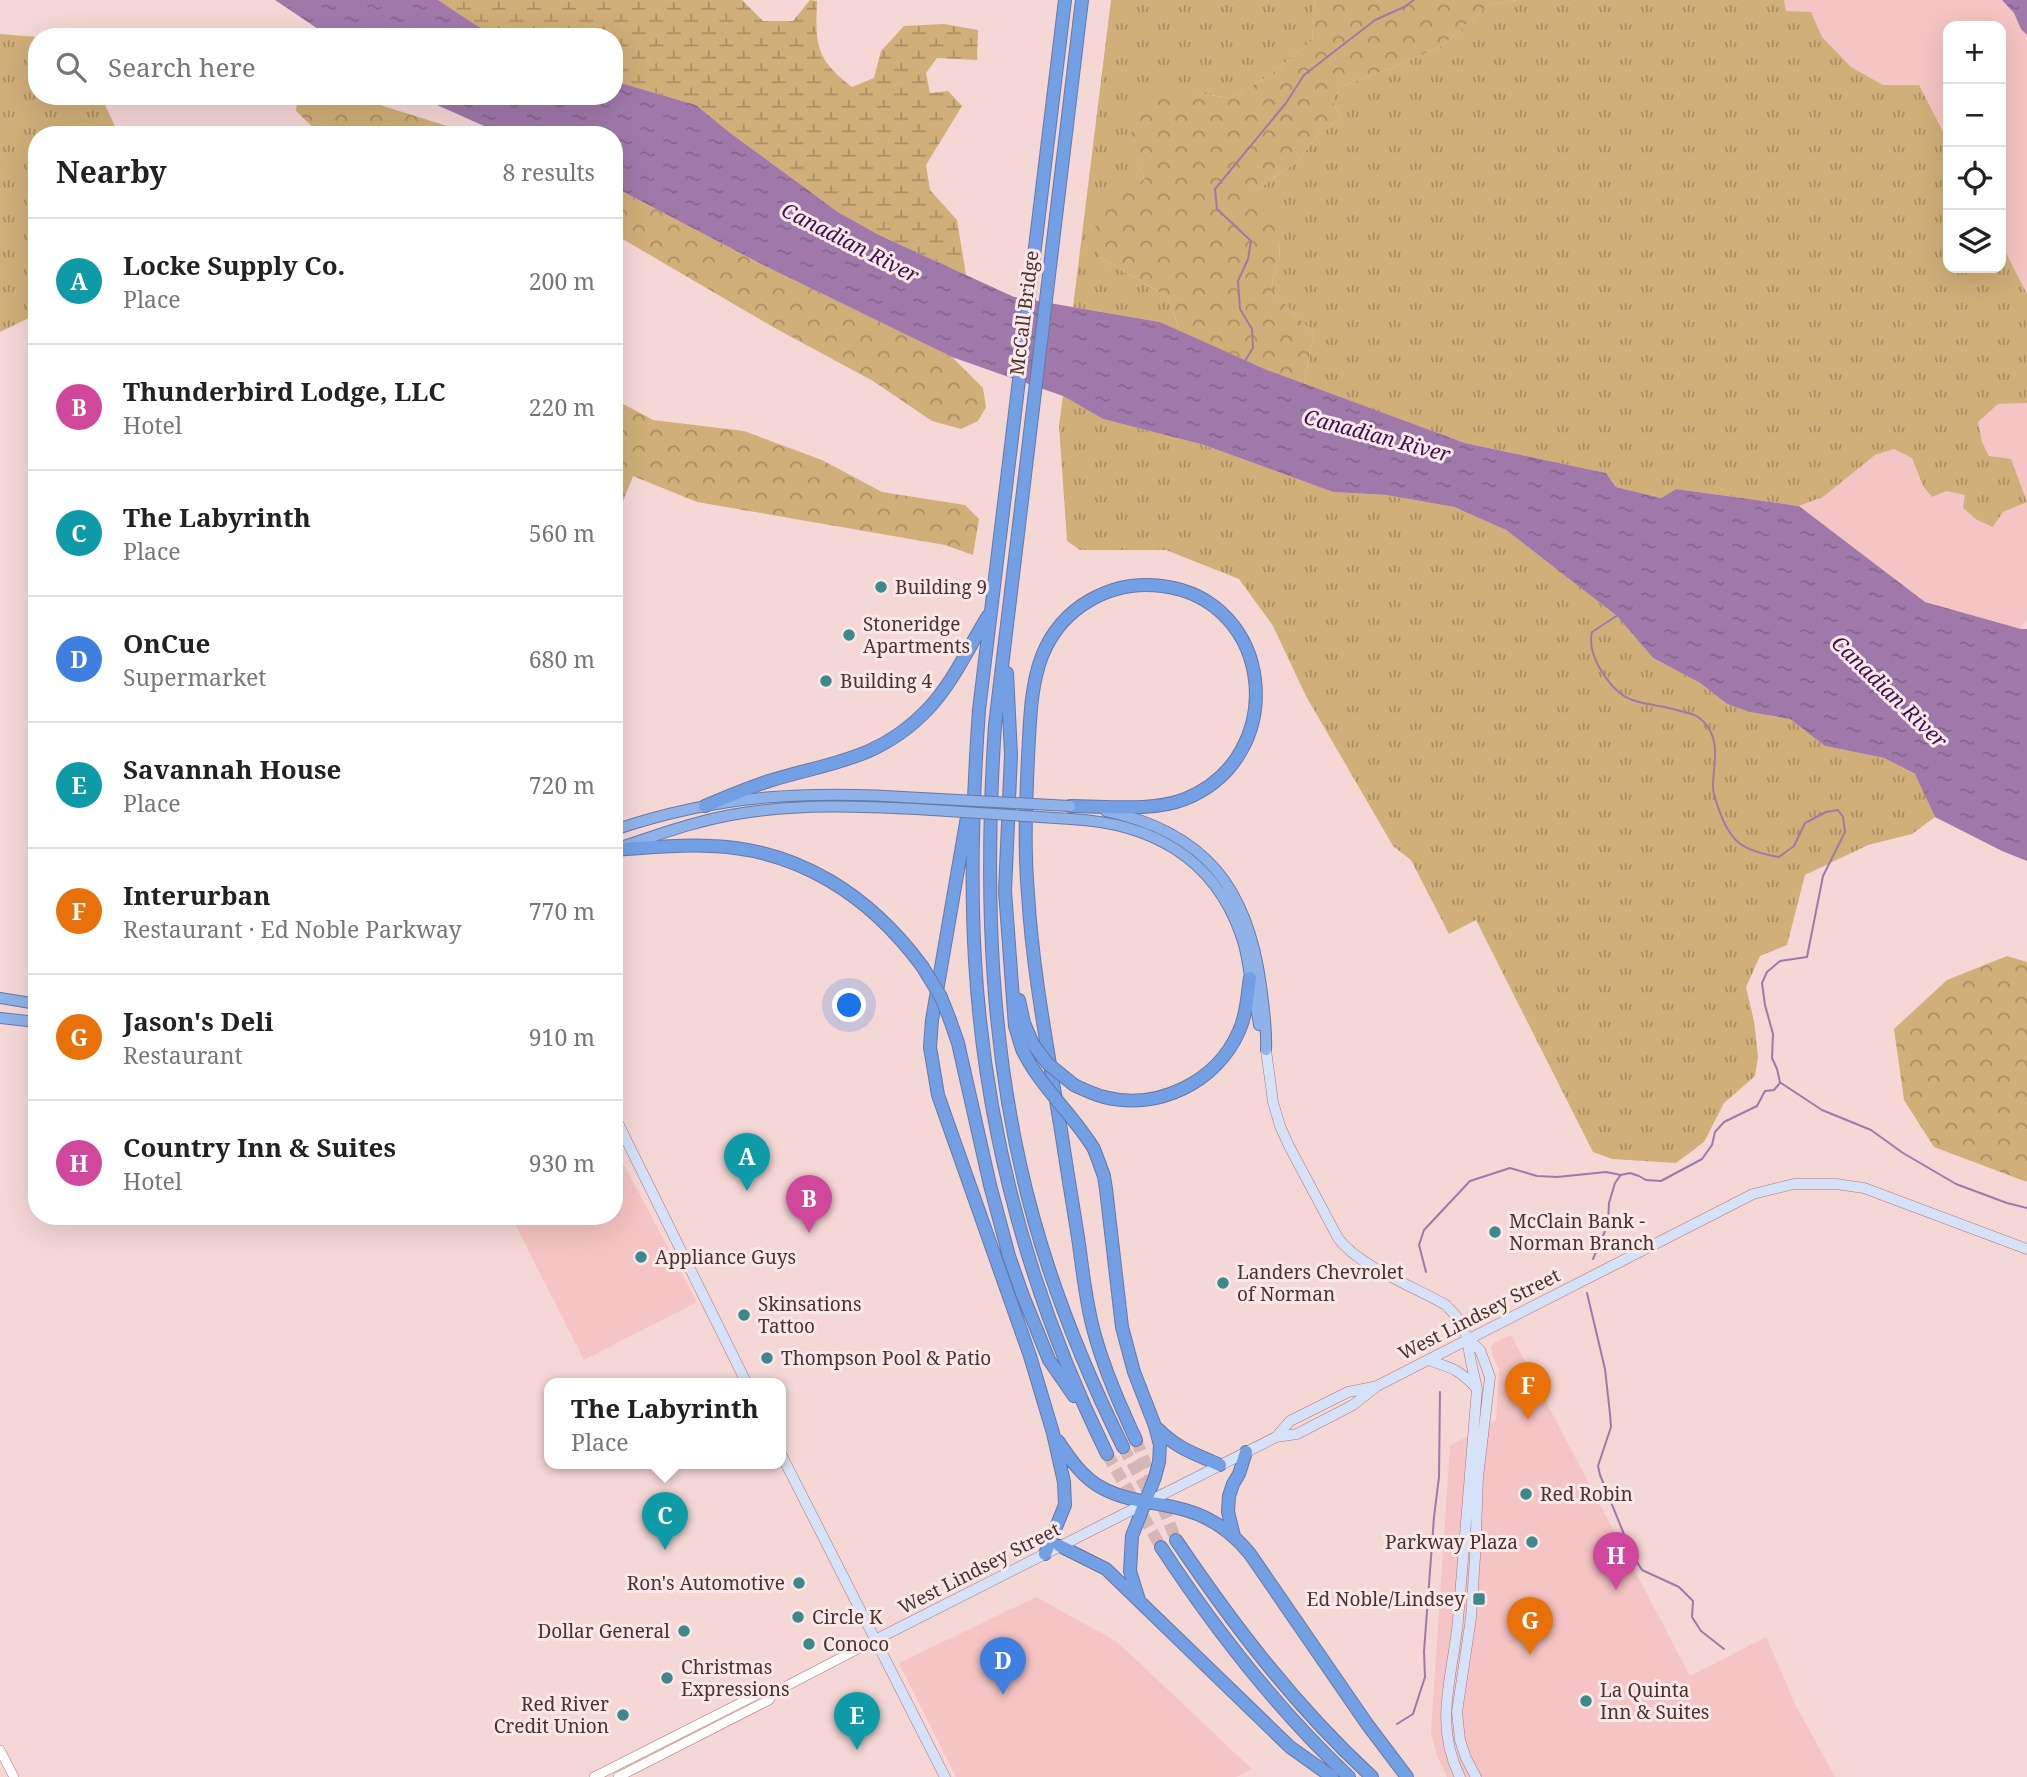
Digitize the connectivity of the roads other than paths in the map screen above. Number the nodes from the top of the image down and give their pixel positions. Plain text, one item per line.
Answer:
1 (1065, 0) edge
2 (1082, 0) edge
3 (992, 610) junction
4 (1006, 632) junction
5 (974, 776) junction
6 (705, 806) junction
7 (1070, 812) junction
8 (623, 828) edge
9 (623, 847) edge
10 (623, 850) edge
11 (1250, 978) junction
12 (0, 998) edge
13 (28, 1003) edge
14 (0, 1018) edge
15 (28, 1021) edge
16 (1028, 1047) junction
17 (1266, 1050) junction
18 (623, 1133) edge
19 (2027, 1249) edge
20 (1468, 1339) junction
21 (1427, 1360) junction
22 (744, 1378) edge
23 (1477, 1389) junction
24 (1092, 1422) junction
25 (1155, 1426) junction
26 (1053, 1433) junction
27 (1136, 1440) tunnel mouth
28 (1123, 1447) tunnel mouth
29 (1246, 1452) junction
30 (1108, 1454) tunnel mouth
31 (786, 1464) edge
32 (1220, 1465) junction
33 (1145, 1503) junction
34 (1235, 1537) junction
35 (1176, 1540) tunnel mouth
36 (1060, 1546) junction
37 (1161, 1547) tunnel mouth
38 (1045, 1554) junction
39 (1139, 1600) junction
40 (874, 1640) junction
41 (773, 1693) junction
42 (711, 1717) junction
43 (716, 1727) junction
44 (684, 1731) junction
45 (688, 1741) junction
46 (0, 1750) edge
47 (14, 1777) edge
48 (594, 1777) edge
49 (618, 1777) edge
50 (945, 1777) edge
51 (1332, 1777) edge
52 (1349, 1777) edge
53 (1372, 1777) edge
54 (1406, 1777) edge
55 (1460, 1777) edge
56 (1476, 1777) edge

1 - 3 highway, McCall Bridge
2 - 4 highway, McCall Bridge
3 - 5 highway, McCall Bridge
3 - 6 highway
4 - 16 highway
4 - 28 highway
5 - 24 highway
5 - 26 highway
6 - 7 highway, bridge
6 - 8 highway
7 - 9 highway, bridge
7 - 11 highway
7 - 17 highway
7 - 27 highway
10 - 24 highway, bridge
11 - 16 highway, bridge
11 - 17 highway
12 - 13 highway
14 - 15 highway
16 - 25 highway, bridge
17 - 20 main road
18 - 22 main road
19 - 20 main road, West Lindsey Street
20 - 21 main road, West Lindsey Street
20 - 23 main road
20 - 56 main road
21 - 23 main road
21 - 29 main road, West Lindsey Street
23 - 55 main road
24 - 30 highway
25 - 32 highway
25 - 33 highway
26 - 33 highway
26 - 38 highway
29 - 32 main road, West Lindsey Street
29 - 34 highway
31 - 40 main road
32 - 33 main road, West Lindsey Street
33 - 34 highway
33 - 36 main road, West Lindsey Street
33 - 39 highway
34 - 54 highway
35 - 53 highway
36 - 38 main road, West Lindsey Street
36 - 39 highway
37 - 52 highway
38 - 40 main road, West Lindsey Street
39 - 51 highway
40 - 41 street, West Lindsey Street
40 - 50 main road
41 - 42 street, West Lindsey Street
41 - 43 street, West Lindsey Street
42 - 43 street
42 - 44 street, West Lindsey Street
43 - 45 street, West Lindsey Street
44 - 45 street
44 - 48 street, West Lindsey Street
45 - 49 street, West Lindsey Street
46 - 47 street

